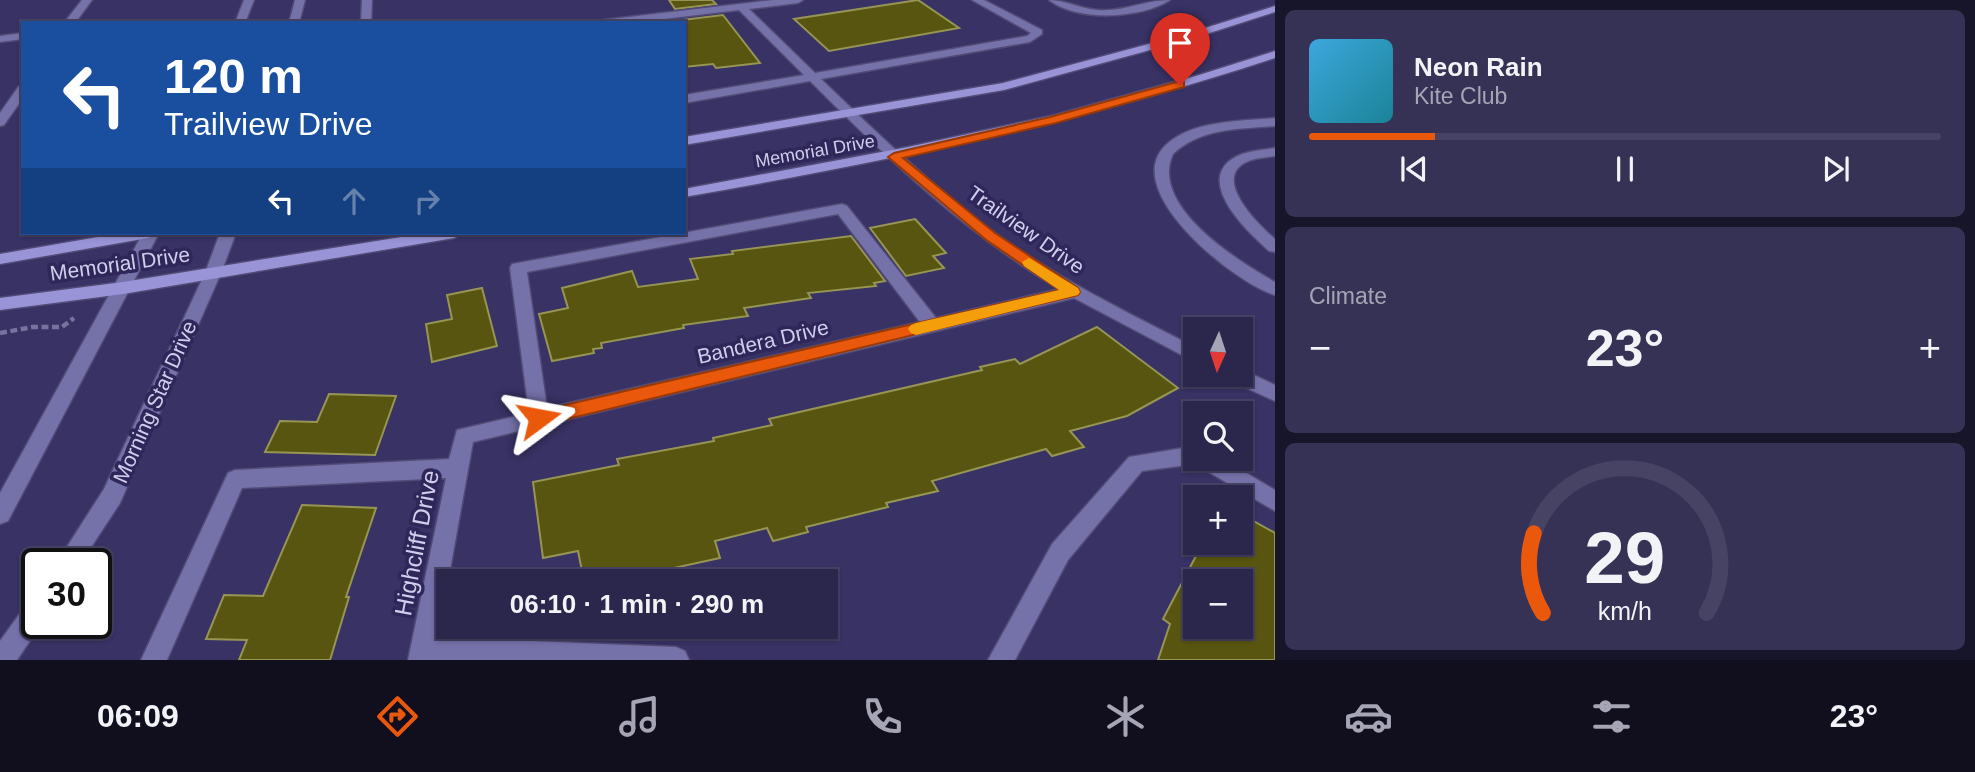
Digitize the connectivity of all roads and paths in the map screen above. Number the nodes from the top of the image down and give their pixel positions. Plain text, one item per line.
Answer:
1 (87, 0) edge
2 (249, 0) edge
3 (300, 0) edge
4 (367, 0) edge
5 (798, 0) edge
6 (978, 0) edge
7 (1054, 0) edge
8 (1165, 0) edge
9 (742, 6) junction
10 (1275, 9) edge
11 (71, 21) edge
12 (241, 21) edge
13 (295, 21) edge
14 (366, 21) edge
15 (619, 21) edge
16 (21, 36) edge
17 (0, 39) edge
18 (1275, 54) edge
19 (816, 78) junction
20 (21, 92) edge
21 (686, 99) edge
22 (852, 114) junction
23 (0, 122) edge
24 (1275, 122) edge
25 (686, 141) edge
26 (1275, 152) edge
27 (894, 157) junction
28 (686, 193) edge
29 (138, 235) edge
30 (149, 235) edge
31 (227, 235) edge
32 (442, 235) edge
33 (1275, 247) edge
34 (0, 259) edge
35 (213, 273) junction
36 (123, 288) junction
37 (1275, 289) edge
38 (1073, 292) junction
39 (0, 304) edge
40 (74, 318) dead end
41 (932, 325) junction
42 (0, 333) edge
43 (1183, 349) edge
44 (1253, 383) edge
45 (1275, 393) edge
46 (539, 418) junction
47 (464, 436) joint
48 (1183, 457) edge
49 (458, 468) junction
50 (1224, 471) edge
51 (1275, 501) edge
52 (0, 514) edge
53 (78, 548) edge
54 (21, 632) edge
55 (422, 655) edge
56 (2, 660) edge
57 (154, 660) edge
58 (676, 660) edge
59 (1001, 660) edge

1 - 11 street
2 - 12 street
3 - 13 street
4 - 14 street
5 - 9 street
6 - 19 street
7 - 8 street
9 - 15 street
9 - 19 street, Trailview Drive
10 - 22 main road, Memorial Drive
16 - 17 street
18 - 27 main road, Memorial Drive
19 - 21 street
19 - 22 street, Trailview Drive
20 - 23 street
22 - 25 main road, Memorial Drive
22 - 27 street, Trailview Drive
24 - 37 street
26 - 33 street
27 - 28 main road, Memorial Drive
27 - 38 street, Trailview Drive
29 - 34 main road, Memorial Drive
30 - 36 street
31 - 35 street, Morning Star Drive
32 - 35 main road, Memorial Drive
35 - 36 main road, Memorial Drive
35 - 53 street, Morning Star Drive
36 - 39 main road, Memorial Drive
36 - 52 street
38 - 41 street, Bandera Drive
38 - 43 street, Trailview Drive
40 - 42 path
41 - 46 street, Bandera Drive
41 - 46 street
44 - 45 street
46 - 47 street, Bandera Drive
47 - 49 street, Highcliff Drive
48 - 59 street
49 - 55 street, Highcliff Drive
49 - 57 street
50 - 51 street
54 - 56 street
55 - 58 street

